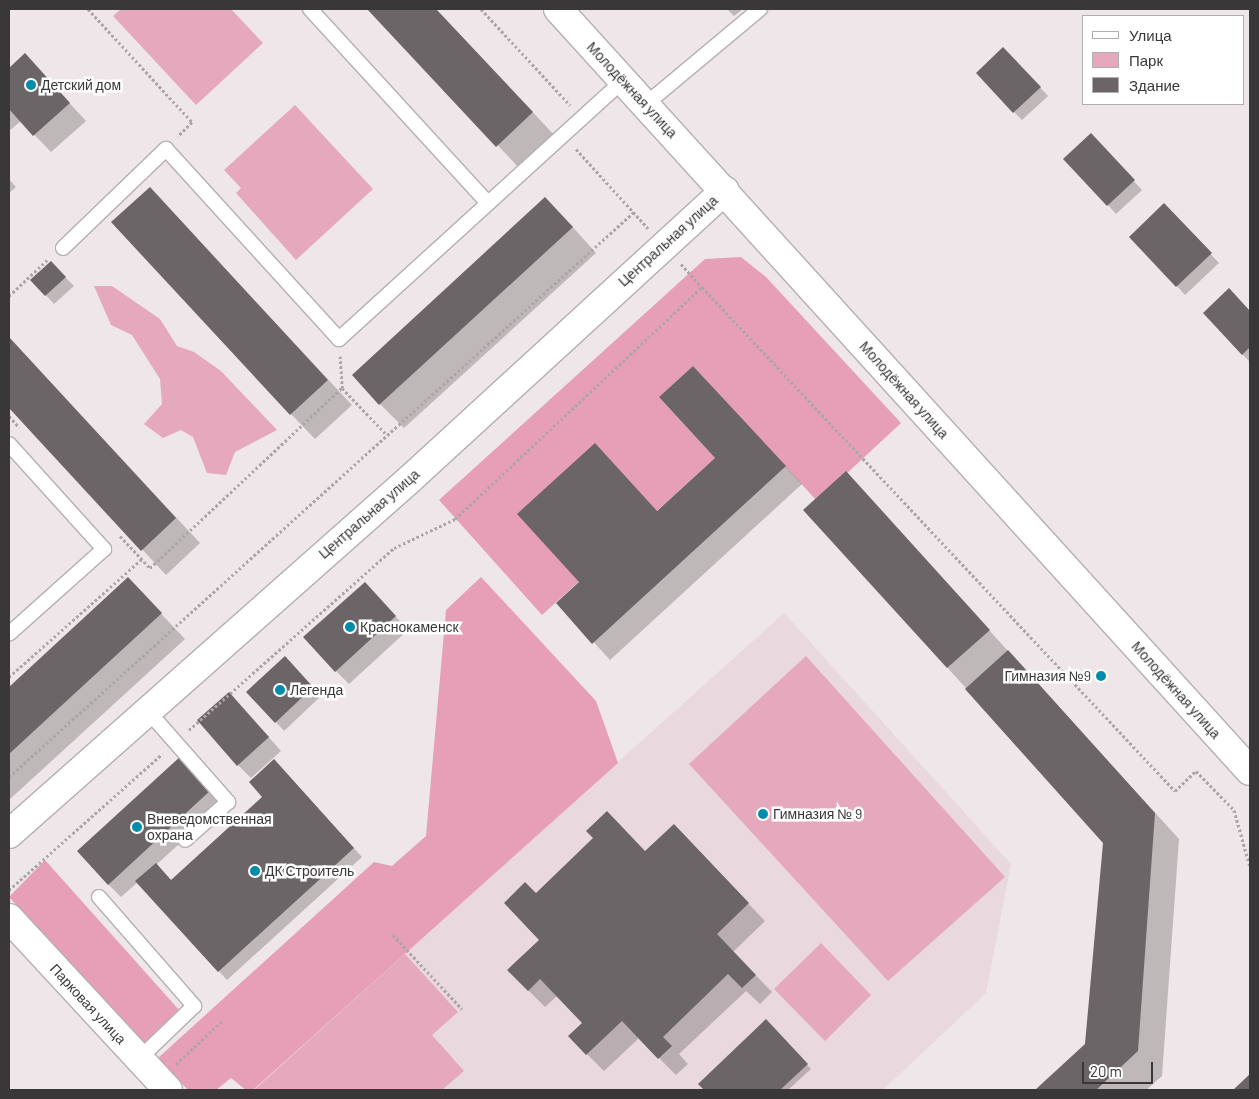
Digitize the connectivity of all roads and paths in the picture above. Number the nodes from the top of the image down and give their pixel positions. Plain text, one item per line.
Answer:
1 (88, 9) edge
2 (310, 9) edge
3 (481, 9) edge
4 (558, 9) edge
5 (760, 9) edge
6 (624, 81) junction
7 (645, 105) junction
8 (582, 118) junction
9 (563, 134) junction
10 (172, 142) dead end
11 (725, 190) junction
12 (487, 202) junction
13 (634, 212) junction
14 (663, 244) junction
15 (59, 250) joint
16 (702, 287) junction
17 (9, 296) edge
18 (338, 339) junction
19 (342, 388) junction
20 (9, 416) edge
21 (22, 430) dead end
22 (387, 435) junction
23 (9, 444) edge
24 (115, 531) dead end
25 (142, 559) junction
26 (9, 634) edge
27 (9, 677) edge
28 (147, 710) junction
29 (186, 732) dead end
30 (164, 752) dead end
31 (1250, 771) edge
32 (9, 777) edge
33 (9, 834) edge
34 (185, 840) dead end
35 (1250, 867) edge
36 (9, 890) edge
37 (98, 897) dead end
38 (9, 918) edge
39 (393, 934) dead end
40 (462, 1008) dead end
41 (222, 1021) dead end
42 (139, 1059) junction
43 (171, 1078) edge

1 - 10 path
2 - 12 lane
3 - 8 path
4 - 6 street, Молодёжная улица
5 - 7 lane
6 - 7 street, Молодёжная улица
6 - 8 lane
7 - 11 street, Молодёжная улица
8 - 9 lane
9 - 12 lane
9 - 13 path
11 - 14 street, Центральная улица
11 - 31 street, Молодёжная улица
12 - 18 lane
13 - 14 path
13 - 22 path
14 - 16 path
14 - 28 street, Центральная улица
15 - 17 path
15 - 18 lane
16 - 29 path
16 - 35 path
18 - 19 path
19 - 22 path
19 - 25 path
20 - 21 path
22 - 32 path
23 - 26 lane
24 - 25 path
25 - 27 path
28 - 33 street, Центральная улица
28 - 34 lane
30 - 36 path
37 - 42 lane
38 - 42 street, Парковая улица
39 - 40 path
41 - 43 path
42 - 43 street, Парковая улица

